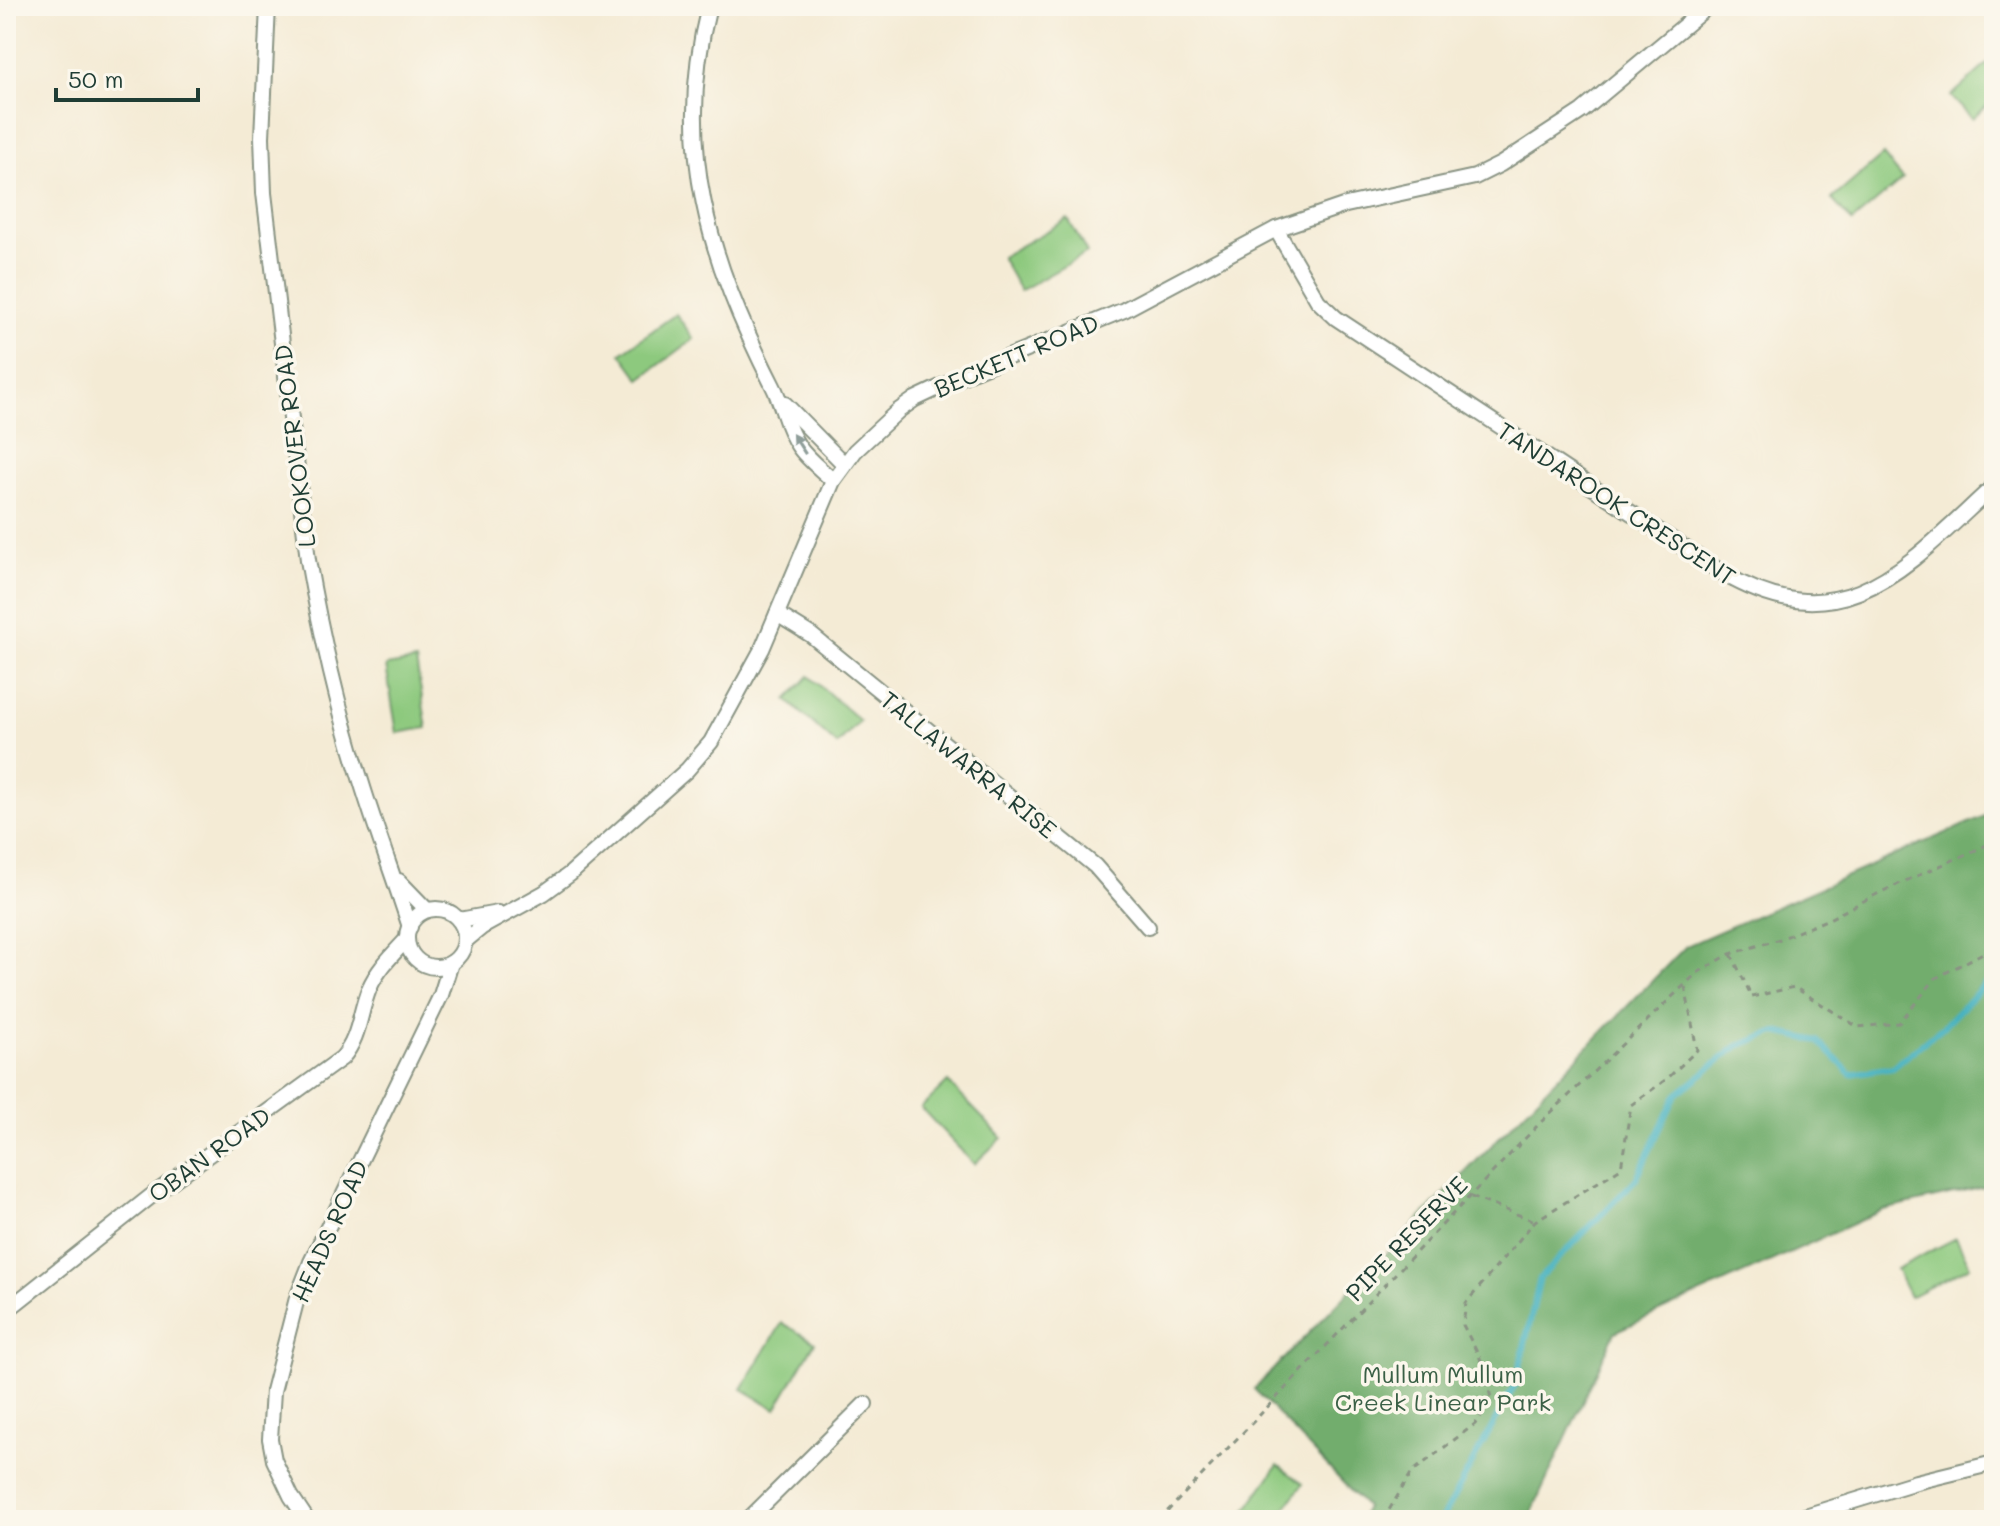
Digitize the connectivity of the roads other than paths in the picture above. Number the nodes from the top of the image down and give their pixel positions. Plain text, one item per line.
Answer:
1 (268, 6) edge
2 (709, 6) edge
3 (1708, 6) edge
4 (1276, 229) junction
5 (779, 398) junction
6 (844, 464) junction
7 (833, 481) junction
8 (1994, 486) edge
9 (777, 614) junction
10 (394, 875) junction
11 (427, 910) junction
12 (505, 912) junction
13 (459, 920) junction
14 (1148, 927) dead end
15 (408, 933) junction
16 (465, 941) junction
17 (420, 960) junction
18 (451, 963) junction
19 (378, 975) junction
20 (441, 995) junction
21 (6, 1311) edge
22 (865, 1404) dead end
23 (1994, 1463) edge
24 (307, 1520) edge
25 (748, 1520) edge
26 (1792, 1520) edge

1 - 10 street, LOOKOVER ROAD
2 - 5 street
3 - 4 street, BECKETT ROAD
4 - 6 street, BECKETT ROAD
4 - 8 street, TANDAROOK CRESCENT
5 - 6 street
7 -> 5 street
6 - 7 street, BECKETT ROAD
7 - 9 street, BECKETT ROAD
9 - 12 street, BECKETT ROAD
9 - 14 street, TALLAWARRA RISE
10 - 11 street, LOOKOVER ROAD
10 - 15 street, LOOKOVER ROAD
11 - 13 street
11 - 15 street
12 - 13 street, BECKETT ROAD
12 - 16 street, BECKETT ROAD
13 - 16 street
15 - 17 street
15 - 19 street, OBAN ROAD
16 - 18 street
17 - 18 street
17 - 19 street
17 - 20 street
18 - 20 street, HEADS ROAD
19 - 21 street, OBAN ROAD
20 - 24 street, HEADS ROAD
22 - 25 street
23 - 26 street

